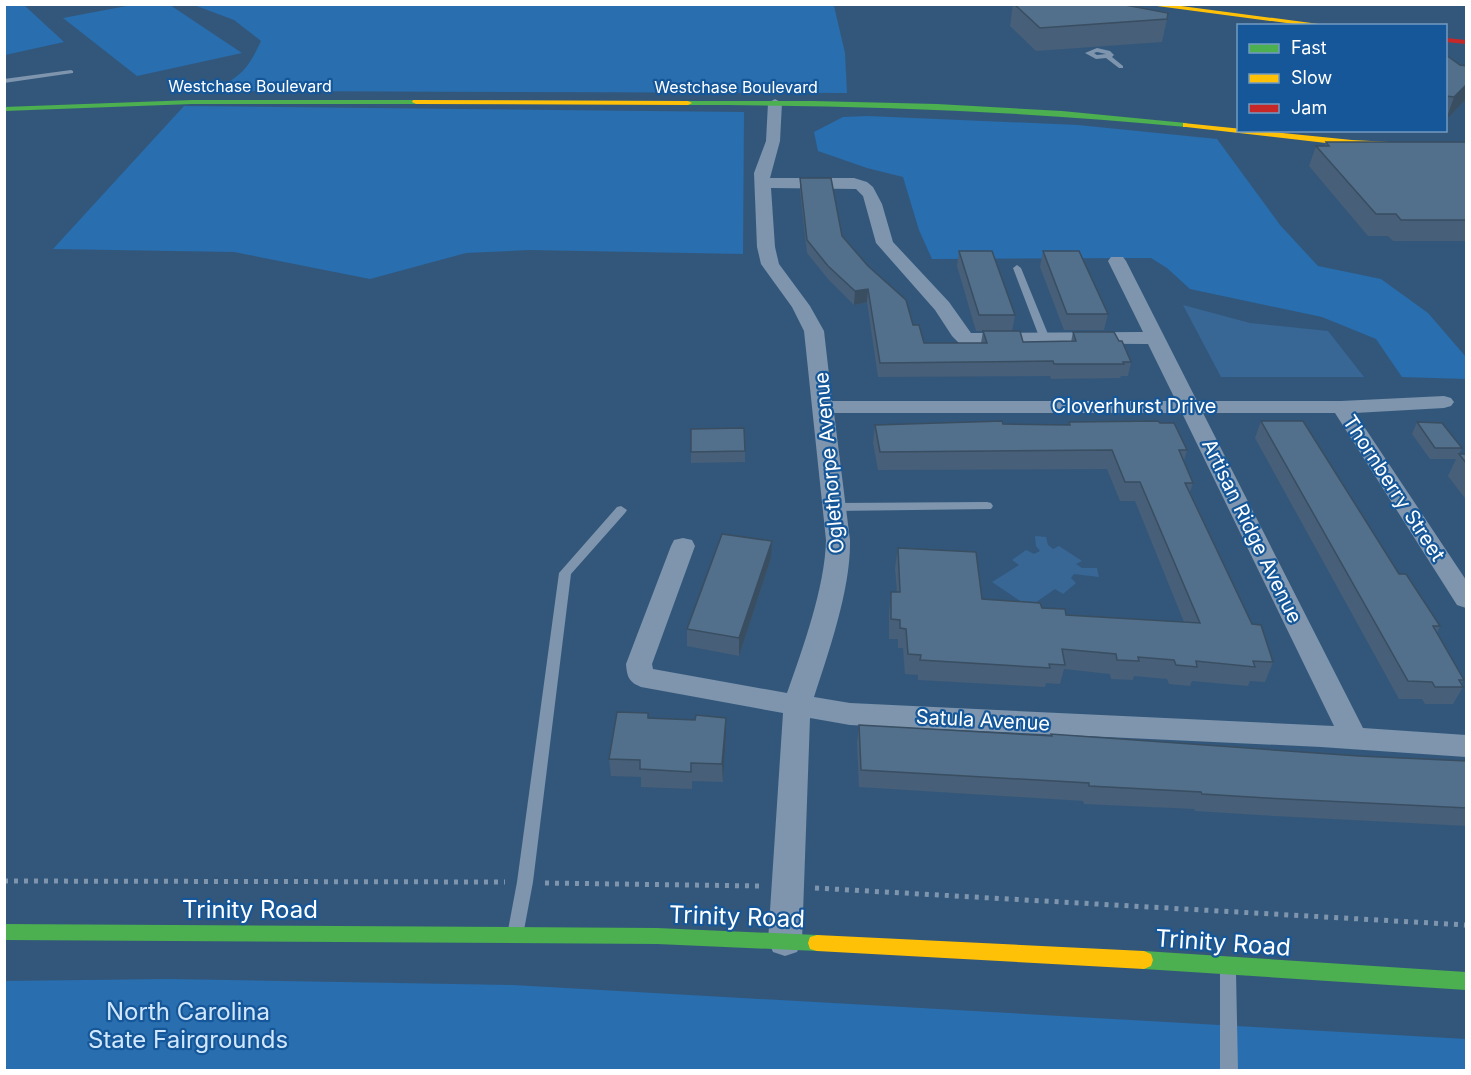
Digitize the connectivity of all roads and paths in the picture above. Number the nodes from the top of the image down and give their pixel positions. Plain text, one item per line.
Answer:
1 (1145, 4) edge
2 (1314, 24) edge
3 (1447, 40) edge
4 (1467, 42) edge
5 (1121, 67) dead end
6 (1108, 68) dead end
7 (71, 72) dead end
8 (4, 81) edge
9 (775, 103) junction
10 (4, 109) edge
11 (1237, 132) edge
12 (1240, 132) edge
13 (1467, 149) edge
14 (762, 183) junction
15 (1117, 261) dead end
16 (1017, 268) dead end
17 (1155, 338) junction
18 (1045, 339) junction
19 (1444, 402) dead end
20 (1191, 406) junction
21 (824, 407) junction
22 (1341, 407) junction
23 (987, 506) dead end
24 (835, 507) junction
25 (621, 510) dead end
26 (683, 546) dead end
27 (1467, 599) edge
28 (797, 705) junction
29 (1354, 738) junction
30 (1467, 746) edge
31 (4, 881) edge
32 (498, 882) dead end
33 (551, 883) dead end
34 (743, 885) dead end
35 (833, 888) dead end
36 (1467, 925) edge
37 (4, 932) edge
38 (516, 934) junction
39 (785, 941) junction
40 (1228, 966) junction
41 (1467, 981) edge
42 (1229, 1071) edge

1 - 2 main road
3 - 4 main road
5 - 6 lane
7 - 8 lane
9 - 10 main road, Westchase Boulevard
9 - 11 main road, Westchase Boulevard
9 - 14 street, Oglethorpe Avenue
12 - 13 main road, Westchase Boulevard
14 - 18 street
14 - 21 street, Oglethorpe Avenue
15 - 17 street, Artisan Ridge Avenue
16 - 18 lane
17 - 18 street
17 - 20 street, Artisan Ridge Avenue
19 - 22 street, Cloverhurst Drive
20 - 21 street, Cloverhurst Drive
20 - 22 street, Cloverhurst Drive
20 - 29 street, Artisan Ridge Avenue
21 - 24 street, Oglethorpe Avenue
22 - 27 street, Thornberry Street
23 - 24 lane
24 - 28 street, Oglethorpe Avenue
25 - 38 lane
26 - 28 street, Satula Avenue
28 - 29 street, Satula Avenue
28 - 39 street, Oglethorpe Avenue
29 - 30 street, Satula Avenue
31 - 32 path
33 - 34 path
35 - 36 path
37 - 38 main road, Trinity Road
38 - 39 main road, Trinity Road
39 - 40 main road, Trinity Road
40 - 41 main road, Trinity Road
40 - 42 lane

